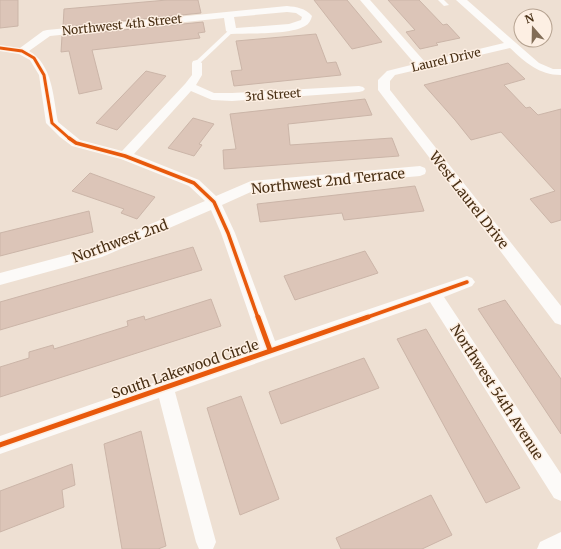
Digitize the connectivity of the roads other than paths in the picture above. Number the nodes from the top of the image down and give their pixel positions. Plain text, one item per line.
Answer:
1 (365, 0) edge
2 (441, 0) edge
3 (461, 0) edge
4 (446, 5) dead end
5 (228, 15) junction
6 (231, 31) junction
7 (511, 45) junction
8 (0, 48) edge
9 (22, 51) junction
10 (197, 62) joint
11 (423, 66) junction
12 (561, 72) edge
13 (384, 80) joint
14 (189, 86) junction
15 (359, 89) dead end
16 (125, 156) junction
17 (420, 172) dead end
18 (214, 202) junction
19 (0, 279) edge
20 (467, 282) dead end
21 (434, 293) junction
22 (561, 318) edge
23 (270, 350) junction
24 (165, 387) junction
25 (0, 445) edge
26 (561, 491) edge
27 (206, 542) dead end
28 (561, 542) edge
29 (547, 549) edge

1 - 11 street
2 - 4 lane
3 - 7 street
5 - 6 street
5 - 6 street, Northwest 4th Street
5 - 9 street, Northwest 4th Street
6 - 10 lane
7 - 11 street, Laurel Drive
7 - 12 street
8 - 9 street
9 - 16 street
10 - 14 street
11 - 13 street, Laurel Drive
13 - 22 street, West Laurel Drive
14 - 15 street, 3rd Street
14 - 16 street
16 - 18 street
17 - 18 street, Northwest 2nd Terrace
18 - 19 street, Northwest 2nd
18 - 23 street
20 - 21 street, South Lakewood Circle
21 - 23 street, South Lakewood Circle
21 - 26 street, Northwest 54th Avenue
23 - 24 street, South Lakewood Circle
24 - 25 street, South Lakewood Circle
24 - 27 street
28 - 29 street

